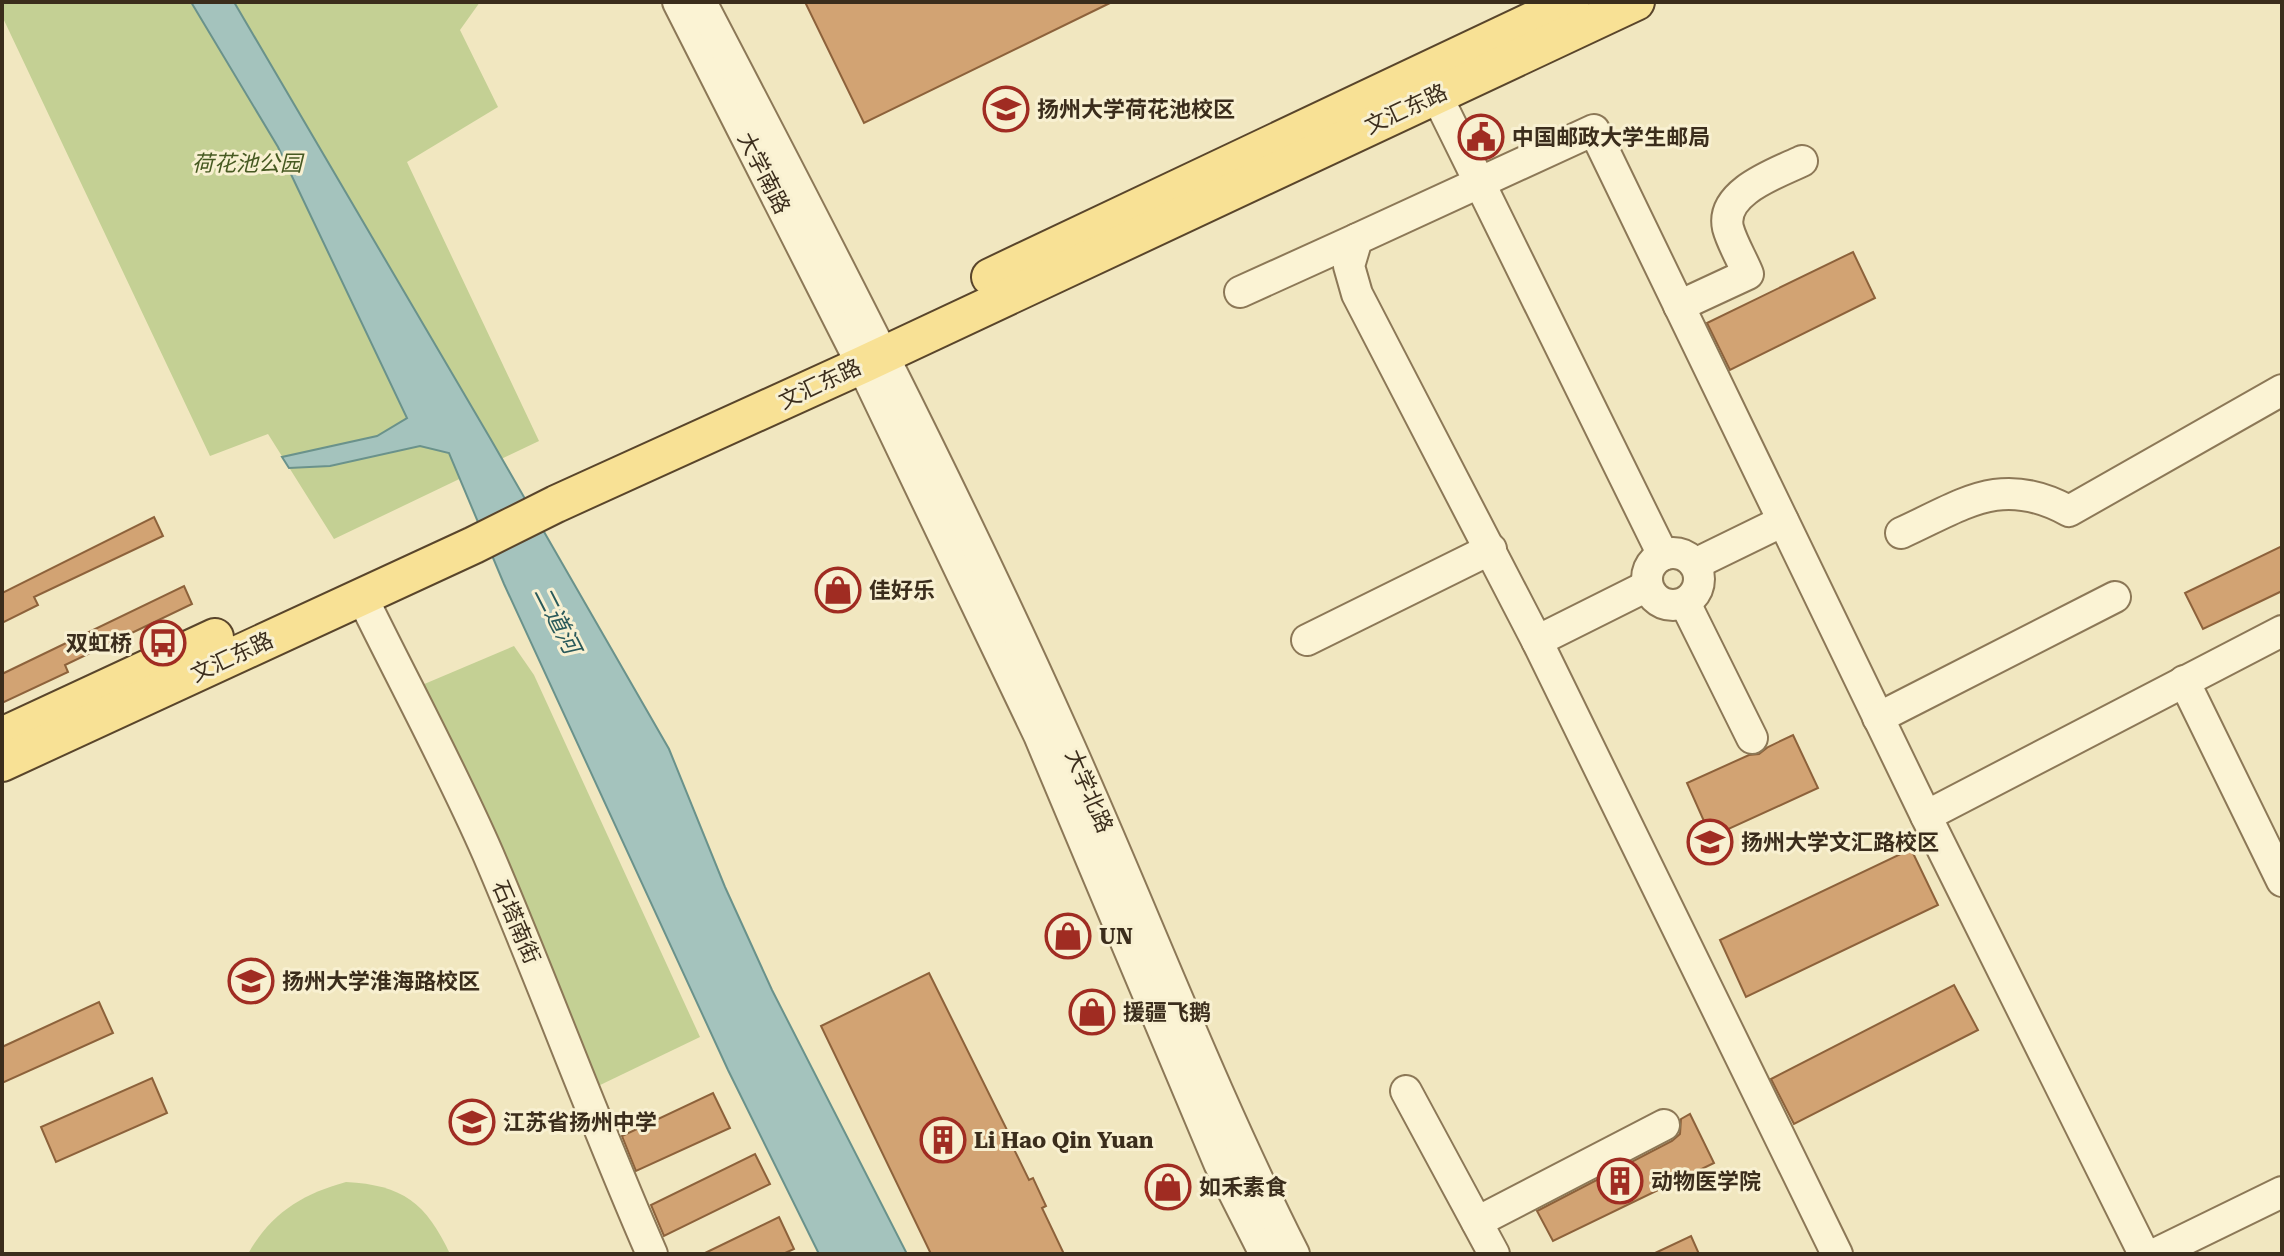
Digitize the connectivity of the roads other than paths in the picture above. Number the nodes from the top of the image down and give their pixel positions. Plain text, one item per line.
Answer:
1 (678, 2) edge
2 (701, 2) edge
3 (1571, 2) edge
4 (1636, 2) edge
5 (1430, 82) junction
6 (1802, 161) dead end
7 (1480, 184) junction
8 (1357, 239) junction
9 (1240, 292) dead end
10 (1679, 306) junction
11 (867, 349) junction
12 (2282, 390) edge
13 (1783, 521) junction
14 (1901, 533) dead end
15 (468, 534) junction
16 (1491, 549) junction
17 (1663, 555) junction
18 (1695, 564) junction
19 (1647, 586) junction
20 (362, 597) junction
21 (2115, 597) dead end
22 (1685, 603) junction
23 (2282, 631) edge
24 (1307, 640) dead end
25 (1537, 641) junction
26 (2184, 681) junction
27 (1878, 718) junction
28 (2, 736) edge
29 (1752, 738) dead end
30 (2, 763) edge
31 (1926, 816) junction
32 (2282, 881) edge
33 (1406, 1091) dead end
34 (1664, 1125) dead end
35 (2282, 1192) edge
36 (1477, 1222) junction
37 (652, 1254) edge
38 (1265, 1254) edge
39 (1294, 1254) edge
40 (1494, 1254) edge
41 (1837, 1254) edge
42 (2144, 1254) edge
43 (2155, 1254) edge

1 - 11 street, 大学南路
2 - 11 street, 大学南路
3 - 5 main road, 文汇东路
4 - 5 main road, 文汇东路
5 - 7 street
5 - 11 main road, 文汇东路
6 - 10 street
7 - 8 street
7 - 10 street
7 - 17 street
8 - 9 street
8 - 16 street
10 - 13 street
11 - 15 main road, 文汇东路
11 - 38 street, 大学北路
11 - 39 street, 大学北路
12 - 14 street
13 - 18 street
13 - 27 street
15 - 20 main road, 文汇东路
15 - 28 main road, 文汇东路
16 - 24 street
16 - 25 street
17 - 18 street
17 - 19 street
18 - 22 street
19 - 22 street
19 - 25 street
20 - 30 main road, 文汇东路
20 - 37 street, 石塔南街
21 - 27 street
22 - 29 street
23 - 26 street
25 - 41 street
26 - 31 street
26 - 32 street
27 - 31 street
31 - 42 street
33 - 36 street
34 - 36 street
35 - 43 street
36 - 40 street

